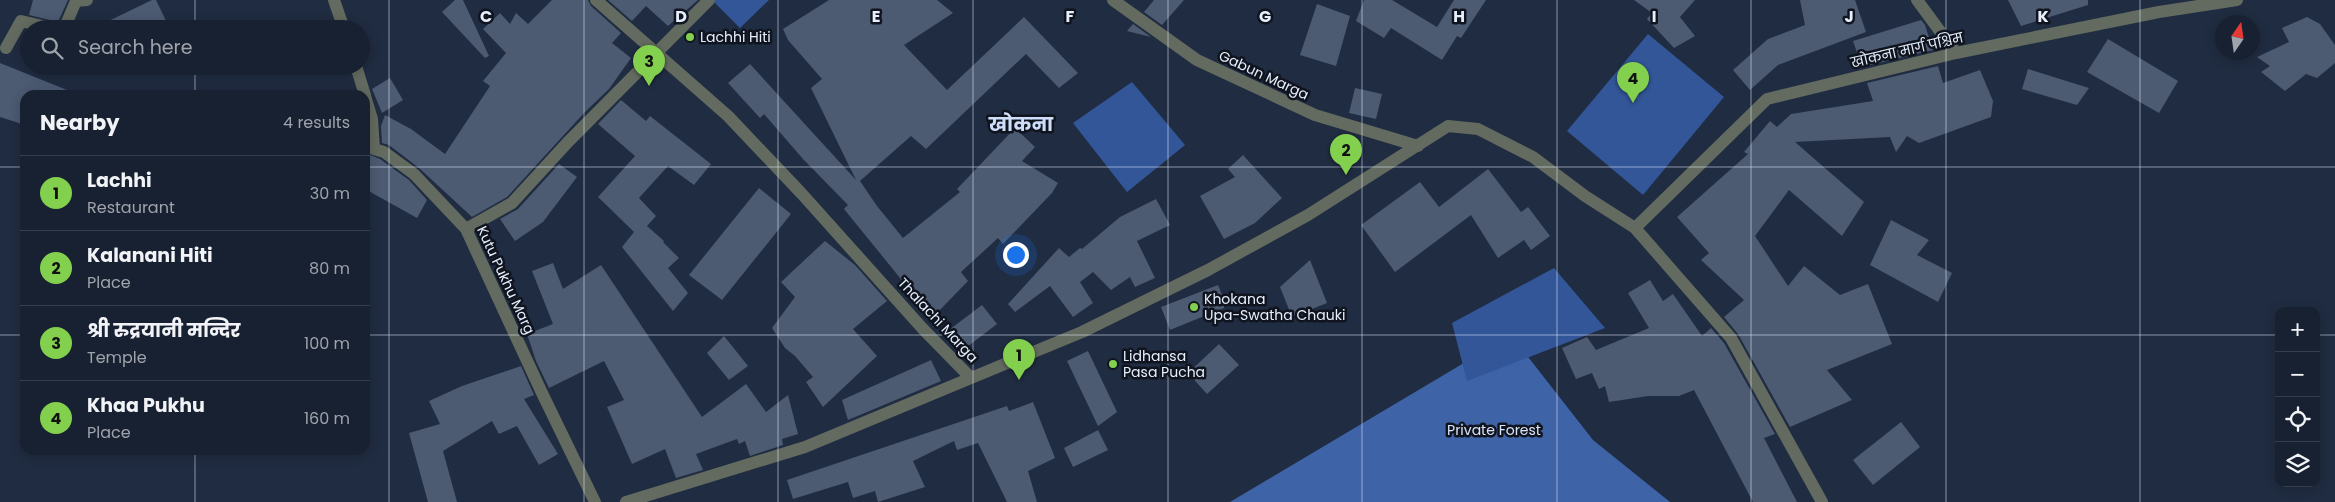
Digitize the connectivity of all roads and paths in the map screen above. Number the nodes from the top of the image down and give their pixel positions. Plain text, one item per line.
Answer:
1 (87, 0) edge
2 (334, 0) edge
3 (596, 0) edge
4 (709, 0) edge
5 (1113, 0) edge
6 (1917, 0) edge
7 (2238, 0) edge
8 (68, 20) edge
9 (341, 20) edge
10 (20, 23) edge
11 (6, 48) dead end
12 (1956, 53) junction
13 (654, 54) junction
14 (359, 75) edge
15 (363, 90) edge
16 (370, 112) edge
17 (1418, 146) junction
18 (1635, 228) junction
19 (466, 229) junction
20 (971, 378) junction
21 (595, 502) edge
22 (626, 502) edge
23 (1822, 502) edge

1 - 8 street
2 - 9 street
3 - 13 street, Thalachi Marga
4 - 13 street
5 - 17 street, Gabun Marga
6 - 12 street
7 - 12 street, खोकना मार्ग पश्चिम
10 - 11 street
12 - 18 street, खोकना मार्ग पश्चिम
13 - 19 street
13 - 20 street, Thalachi Marga
14 - 15 street, Kutu Pukhu Marg
16 - 19 street, Kutu Pukhu Marg
17 - 18 street, Thalachi Marga
17 - 20 street, Thalachi Marga
18 - 23 street, Thalachi Marga
19 - 21 street, Kutu Pukhu Marg
20 - 22 street

